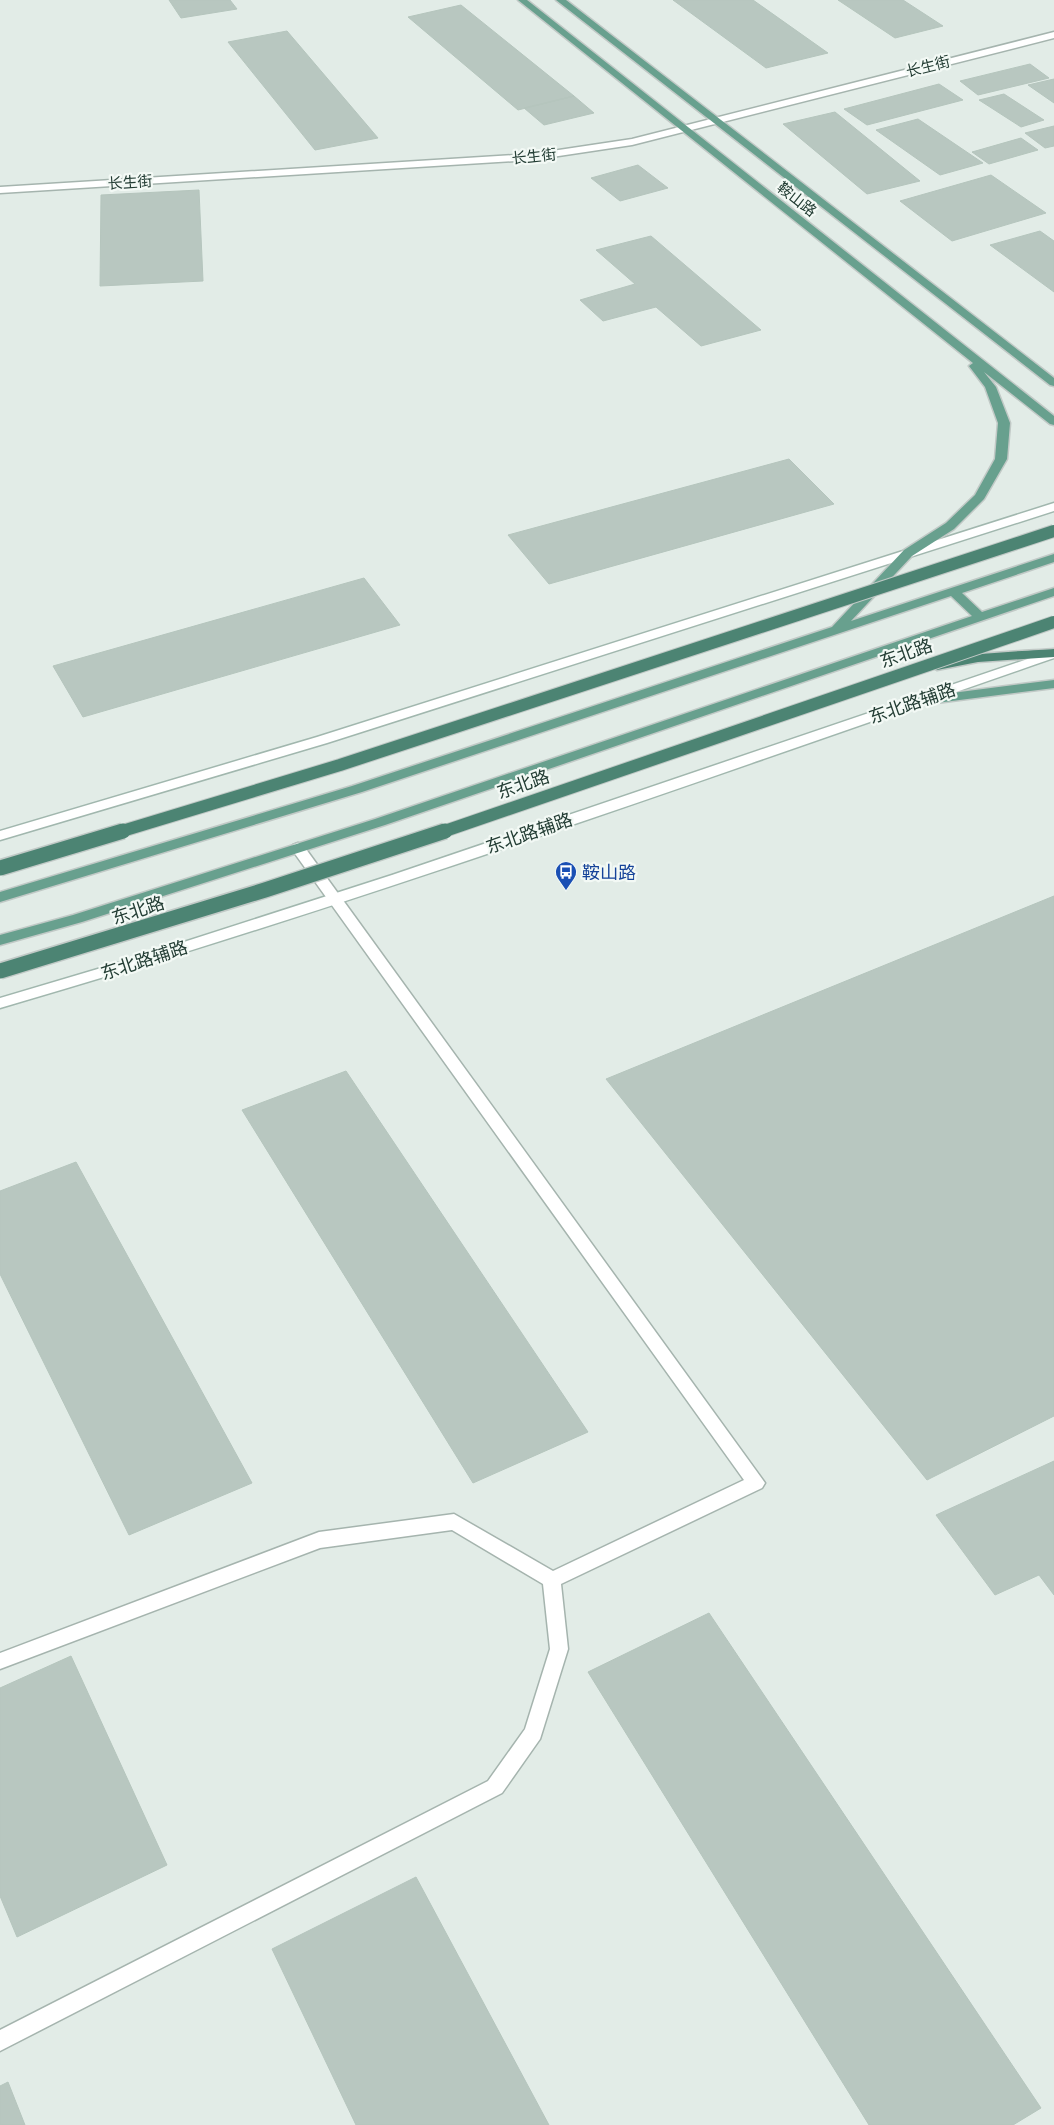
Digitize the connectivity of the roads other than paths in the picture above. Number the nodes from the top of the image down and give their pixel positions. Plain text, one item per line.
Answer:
1 (522, 0) edge
2 (560, 0) edge
3 (1054, 35) edge
4 (714, 120) junction
5 (684, 128) junction
6 (0, 190) edge
7 (962, 349) junction
8 (1037, 370) junction
9 (1054, 377) edge
10 (1054, 383) edge
11 (1054, 422) edge
12 (1054, 507) edge
13 (1054, 531) edge
14 (908, 553) junction
15 (1054, 558) edge
16 (953, 592) junction
17 (1054, 592) edge
18 (980, 617) junction
19 (1054, 622) edge
20 (836, 630) junction
21 (1054, 653) edge
22 (911, 671) junction
23 (1054, 684) edge
24 (913, 702) junction
25 (0, 836) edge
26 (298, 848) junction
27 (0, 868) edge
28 (0, 896) edge
29 (334, 898) junction
30 (0, 940) edge
31 (0, 971) edge
32 (0, 1003) edge
33 (552, 1580) junction
34 (0, 1661) edge
35 (0, 2041) edge

1 - 5 main road, 鞍山路
2 - 4 main road, 鞍山路
3 - 4 main road, 长生街
4 - 5 main road, 长生街
4 - 8 main road, 鞍山路
5 - 6 main road, 长生街
5 - 7 main road, 鞍山路
7 - 11 main road, 鞍山路
7 - 14 main road
8 - 9 main road
8 - 10 main road, 鞍山路
12 - 14 main road
13 - 27 highway, bridge
14 - 20 main road
14 - 25 main road
15 - 16 main road
16 - 18 main road
16 - 20 main road
17 - 18 main road, 东北路
18 - 26 main road, 东北路
19 - 22 highway, 东北路, bridge
20 - 28 main road
21 - 22 highway, bridge
21 - 24 main road, 东北路辅路
22 - 31 highway, 东北路, bridge
23 - 24 main road
24 - 29 main road, 东北路辅路
26 - 29 main road
26 - 30 main road, 东北路
29 - 32 main road, 东北路辅路
29 - 33 main road
33 - 34 main road
33 - 35 main road

